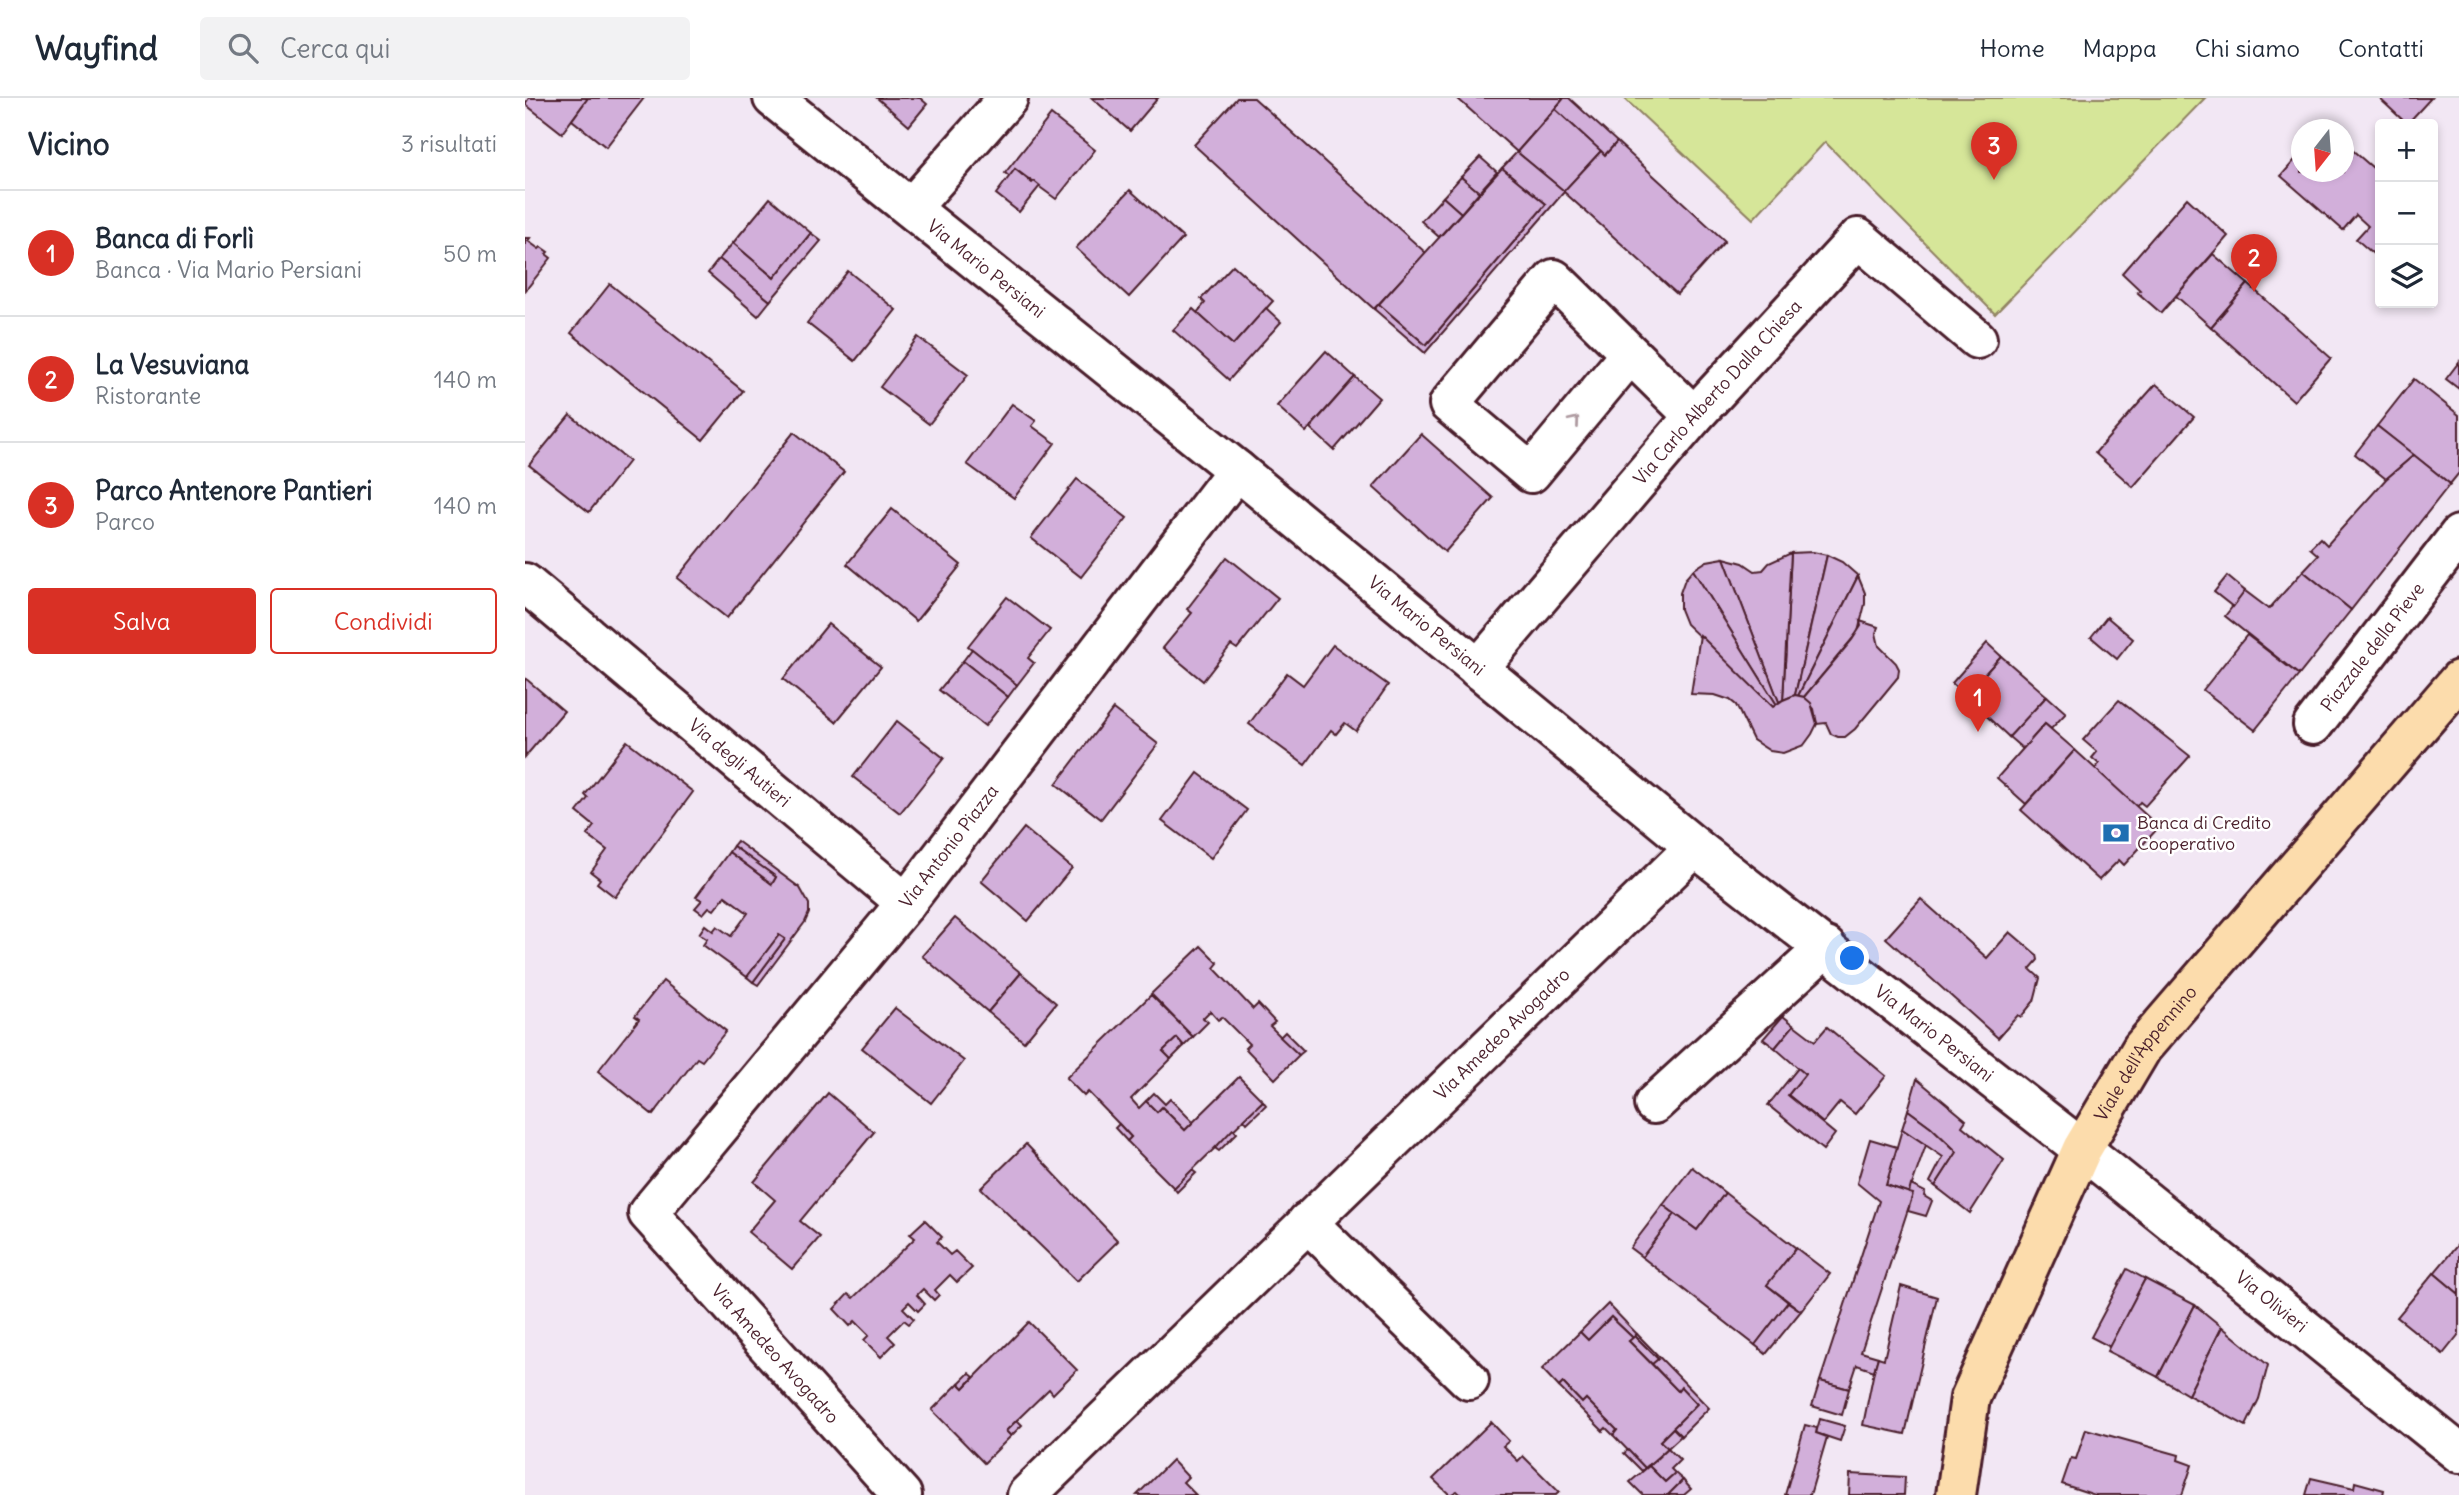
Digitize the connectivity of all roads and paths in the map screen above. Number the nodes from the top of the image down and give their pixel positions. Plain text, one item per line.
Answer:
1 (773, 98) edge
2 (1008, 98) edge
3 (911, 208) junction
4 (1977, 339) dead end
5 (1630, 354) junction
6 (1694, 416) junction
7 (1237, 470) junction
8 (2459, 535) edge
9 (525, 583) edge
10 (1478, 669) junction
11 (2459, 680) edge
12 (2313, 725) dead end
13 (1695, 847) junction
14 (906, 903) junction
15 (1826, 947) junction
16 (1654, 1104) dead end
17 (2082, 1149) junction
18 (648, 1213) joint
19 (1307, 1222) junction
20 (1469, 1380) dead end
21 (2459, 1453) edge
22 (902, 1495) edge
23 (1027, 1495) edge
24 (1956, 1495) edge

1 - 3 street, Via Mario Persiani
2 - 3 street
3 - 7 street, Via Mario Persiani
4 - 6 street, Via Carlo Alberto Dalla Chiesa
5 -> 5 street
5 - 6 street
6 - 10 street, Via Carlo Alberto Dalla Chiesa
7 - 10 street, Via Mario Persiani
7 - 14 street, Via Antonio Piazza
8 - 12 street, Piazzale della Pieve
9 - 14 street, Via degli Autieri
10 - 13 street, Via Mario Persiani
11 - 17 main road, Viale dell'Appennino
13 - 15 street, Via Mario Persiani
13 - 19 street, Via Amedeo Avogadro
14 - 18 street, Via Antonio Piazza
15 - 16 street
15 - 17 street, Via Mario Persiani
17 - 21 street, Via Olivieri
17 - 24 main road, Viale dell'Appennino
18 - 22 street, Via Amedeo Avogadro
19 - 20 street
19 - 23 street, Via Amedeo Avogadro

